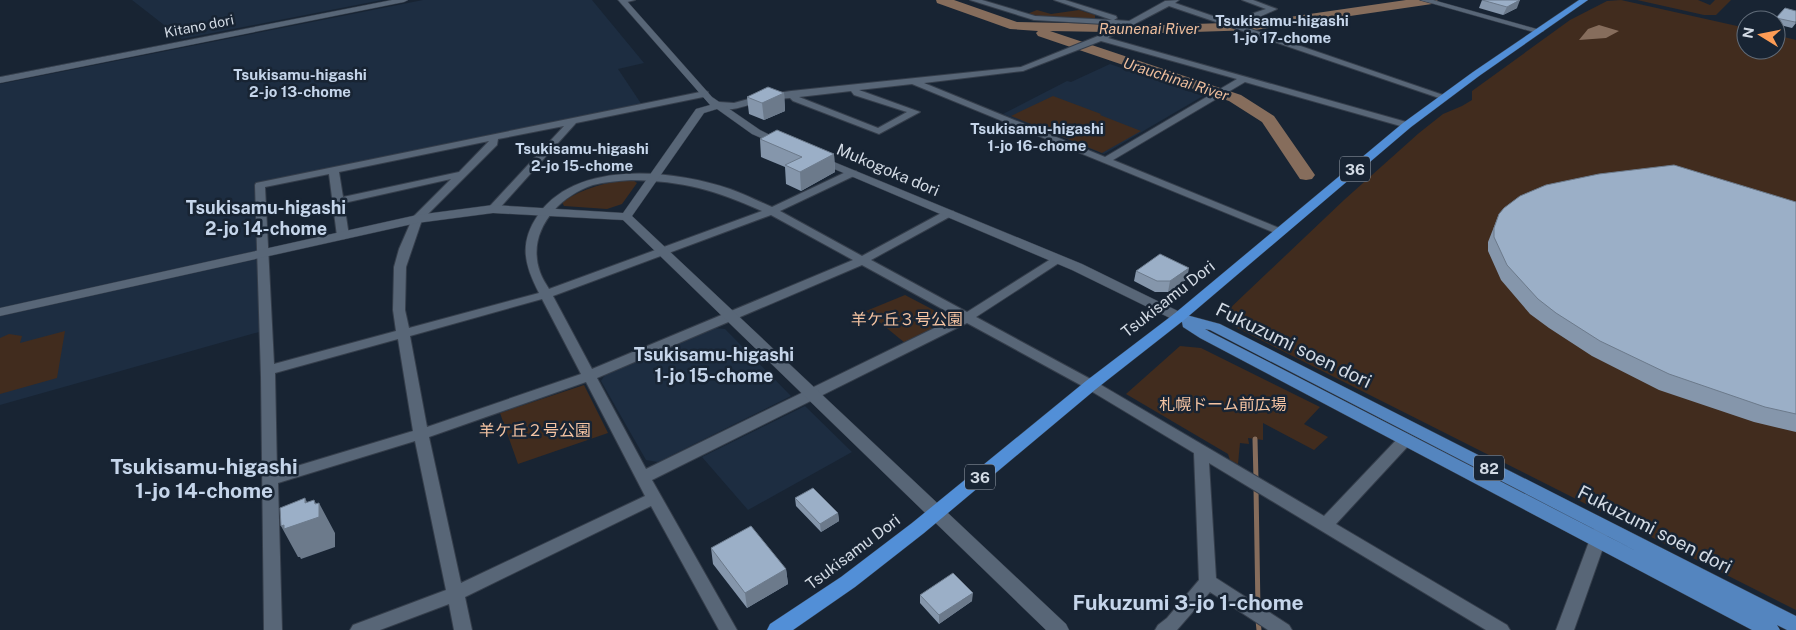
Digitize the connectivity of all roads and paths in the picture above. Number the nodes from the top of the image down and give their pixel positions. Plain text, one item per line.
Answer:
1 (404, 0) edge
2 (626, 0) edge
3 (974, 0) edge
4 (1058, 0) edge
5 (1246, 0) edge
6 (1424, 0) edge
7 (1584, 0) edge
8 (1172, 2) edge
9 (1254, 16) dead end
10 (1128, 23) junction
11 (1540, 31) junction
12 (1101, 38) junction
13 (1244, 79) junction
14 (0, 80) edge
15 (913, 81) junction
16 (854, 88) junction
17 (705, 94) junction
18 (791, 94) junction
19 (1445, 97) junction
20 (718, 105) junction
21 (573, 121) junction
22 (1407, 126) junction
23 (493, 138) junction
24 (1106, 160) junction
25 (334, 171) junction
26 (852, 173) junction
27 (462, 174) junction
28 (653, 178) junction
29 (338, 201) junction
30 (493, 209) junction
31 (772, 211) junction
32 (546, 212) junction
33 (949, 213) junction
34 (626, 216) junction
35 (417, 219) junction
36 (1280, 232) junction
37 (343, 236) junction
38 (662, 252) junction
39 (264, 255) junction
40 (1058, 259) junction
41 (863, 260) junction
42 (546, 295) junction
43 (0, 312) edge
44 (729, 317) junction
45 (968, 317) junction
46 (1179, 318) junction
47 (404, 332) junction
48 (268, 370) junction
49 (588, 376) junction
50 (1091, 385) junction
51 (811, 395) junction
52 (422, 434) junction
53 (1405, 440) junction
54 (1201, 452) junction
55 (644, 477) junction
56 (269, 480) junction
57 (654, 498) junction
58 (936, 513) junction
59 (1325, 525) junction
60 (1600, 533) junction
61 (1208, 582) junction
62 (455, 594) junction
63 (1796, 625) edge
64 (1278, 627) edge
65 (273, 630) edge
66 (359, 630) edge
67 (463, 630) edge
68 (728, 630) edge
69 (777, 630) edge
70 (1059, 630) edge
71 (1164, 630) edge
72 (1501, 630) edge
73 (1565, 630) edge
74 (1770, 630) edge

1 - 14 street, Kitano dori
2 - 17 street, Mukogoka dori
3 - 10 street
4 - 10 street
5 - 9 street
6 - 11 street
7 - 11 highway, Tsukisamu Dori / 36
8 - 10 street
8 - 19 street
10 - 12 street
11 - 19 highway, Tsukisamu Dori / 36
12 - 13 street
12 - 15 street
13 - 22 street
13 - 24 street
15 - 16 street
15 - 24 street
16 - 18 street
16 - 18 street
17 - 20 street, Mukogoka dori
17 - 21 street
18 - 20 street
19 - 22 highway, Tsukisamu Dori / 36
20 - 26 street, Mukogoka dori
20 - 28 street
21 - 23 street
21 - 30 street
22 - 36 highway, Tsukisamu Dori / 36
23 - 25 street
23 - 27 street
24 - 36 street
25 - 29 street
25 - 39 street
26 - 31 street
26 - 33 street, Mukogoka dori
27 - 29 street
27 - 35 street
28 - 31 street
28 - 32 street
28 - 34 street
29 - 37 street
30 - 32 street
30 - 35 street
31 - 38 street
31 - 41 street
32 - 34 street
32 - 42 street
33 - 40 street, Mukogoka dori
33 - 41 street
34 - 38 street
35 - 37 street
35 - 47 street
36 - 46 highway, Tsukisamu Dori / 36
37 - 39 street
38 - 42 street
38 - 44 street
39 - 43 street
39 - 48 street
40 - 45 street
40 - 46 street, Mukogoka dori
41 - 44 street
41 - 45 street
42 - 47 street
42 - 49 street
44 - 49 street
44 - 51 street
45 - 50 street
45 - 51 street
46 - 50 highway, Tsukisamu Dori / 36
46 - 53 main road, Fukuzumi soen dori / 82
46 - 60 main road, Fukuzumi soen dori / 82
47 - 48 street
47 - 52 street
48 - 56 street
49 - 52 street
49 - 55 street
50 - 54 street
50 - 58 highway, Tsukisamu Dori / 36
51 - 55 street
51 - 58 street
52 - 56 street
52 - 62 street
53 - 59 street
53 - 60 main road, Fukuzumi soen dori / 82
54 - 59 street
54 - 61 street
55 - 57 street
56 - 65 street
57 - 62 street
57 - 68 street
58 - 69 highway, Tsukisamu Dori / 36
58 - 70 street
59 - 72 street
60 - 63 main road, Fukuzumi soen dori / 82
60 - 73 street
60 - 74 main road, Fukuzumi soen dori / 82
61 - 64 street
61 - 71 street
62 - 66 street
62 - 67 street

